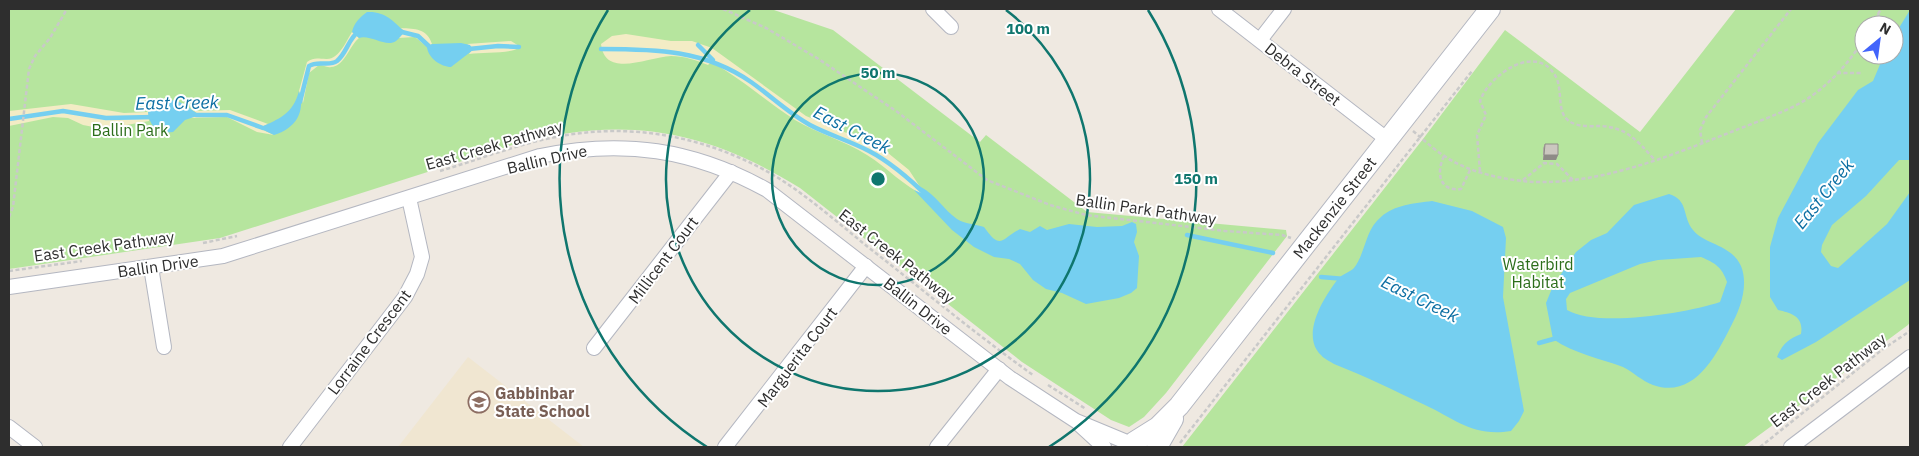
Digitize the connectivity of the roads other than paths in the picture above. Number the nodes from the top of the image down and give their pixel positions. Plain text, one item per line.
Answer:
1 (933, 9) edge
2 (1219, 9) edge
3 (1284, 9) edge
4 (1490, 9) edge
5 (951, 27) dead end
6 (1260, 40) junction
7 (1388, 140) junction
8 (731, 172) junction
9 (409, 198) junction
10 (866, 266) junction
11 (151, 267) junction
12 (9, 287) edge
13 (164, 347) dead end
14 (594, 348) dead end
15 (1910, 357) edge
16 (999, 369) junction
17 (1180, 406) junction
18 (1076, 421) junction
19 (9, 428) edge
20 (1134, 445) edge
21 (35, 447) edge
22 (290, 447) edge
23 (725, 447) edge
24 (936, 447) edge
25 (1104, 447) edge
26 (1157, 447) edge
27 (1791, 447) edge

1 - 5 street
2 - 6 street, Debra Street
3 - 6 street
4 - 7 main road, Mackenzie Street
6 - 7 street, Debra Street
7 - 17 main road, Mackenzie Street
8 - 9 street, Ballin Drive
8 - 10 street, Ballin Drive
8 - 14 street, Millicent Court
9 - 11 street, Ballin Drive
9 - 22 street, Lorraine Crescent
10 - 16 street, Ballin Drive
10 - 23 street, Marguerita Court
11 - 12 street, Ballin Drive
11 - 13 street
15 - 27 street
16 - 18 street, Ballin Drive
16 - 24 street
17 - 20 main road, Mackenzie Street
17 - 26 main road, Mackenzie Street
18 - 20 street, Ballin Drive
18 - 25 street, Ballin Drive
19 - 21 street

